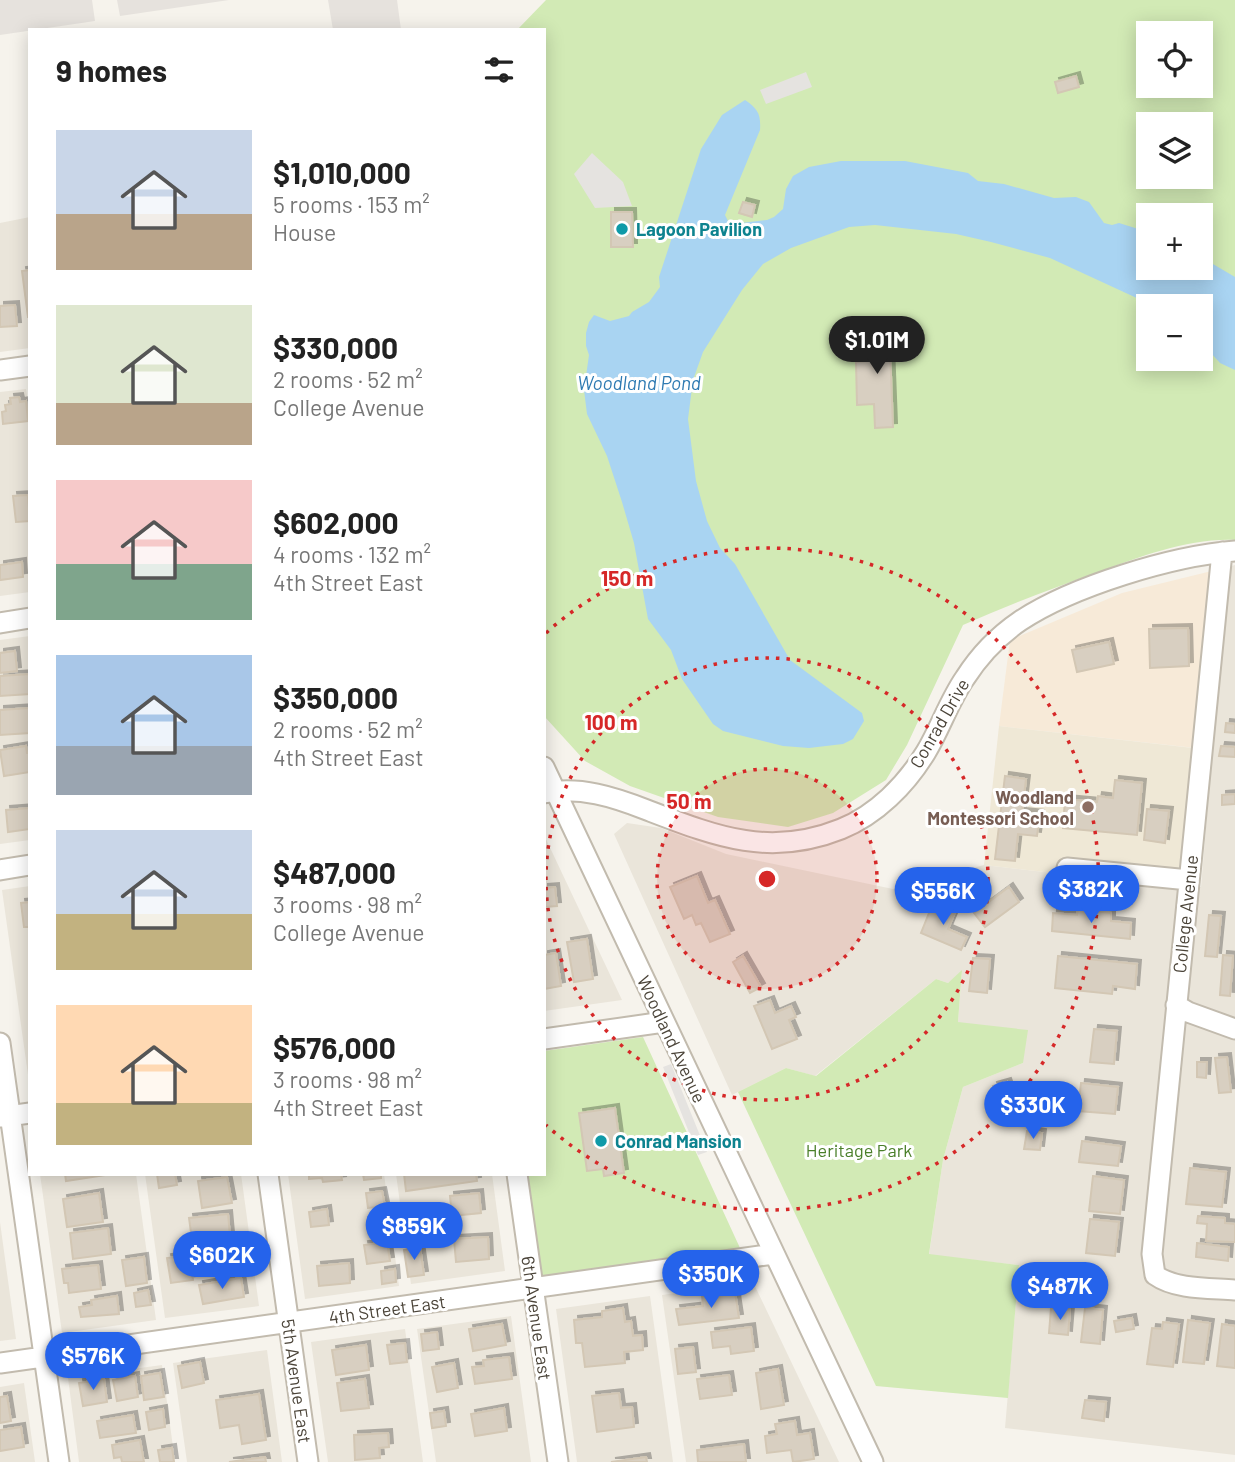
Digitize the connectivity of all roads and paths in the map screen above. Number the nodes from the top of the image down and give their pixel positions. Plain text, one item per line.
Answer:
1 (28, 366) edge
2 (0, 370) edge
3 (1228, 552) edge
4 (28, 618) edge
5 (0, 623) edge
6 (550, 792) edge
7 (28, 865) edge
8 (1067, 868) dead end
9 (0, 870) edge
10 (1189, 880) junction
11 (1176, 1005) junction
12 (664, 1022) junction
13 (1235, 1029) edge
14 (546, 1039) edge
15 (0, 1043) edge
16 (13, 1115) edge
17 (268, 1176) edge
18 (517, 1176) edge
19 (773, 1255) junction
20 (533, 1290) junction
21 (1235, 1290) edge
22 (289, 1322) junction
23 (45, 1356) junction
24 (0, 1363) edge
25 (59, 1462) edge
26 (308, 1462) edge
27 (558, 1462) edge
28 (873, 1462) edge

1 - 2 street
3 - 6 street, Conrad Drive
3 - 10 street, College Avenue
4 - 5 street
6 - 12 street, Woodland Avenue
7 - 9 street
8 - 10 street
10 - 11 street, College Avenue
11 - 13 street
11 - 21 street, College Avenue
12 - 14 street
12 - 19 street, Woodland Avenue
15 - 16 street
16 - 23 street
17 - 22 street, 5th Avenue East
18 - 20 street, 6th Avenue East
19 - 20 street, 4th Street East
19 - 28 street, Woodland Avenue
20 - 22 street, 4th Street East
20 - 27 street, 6th Avenue East
22 - 23 street, 4th Street East
22 - 26 street, 5th Avenue East
23 - 24 street, 4th Street East
23 - 25 street

